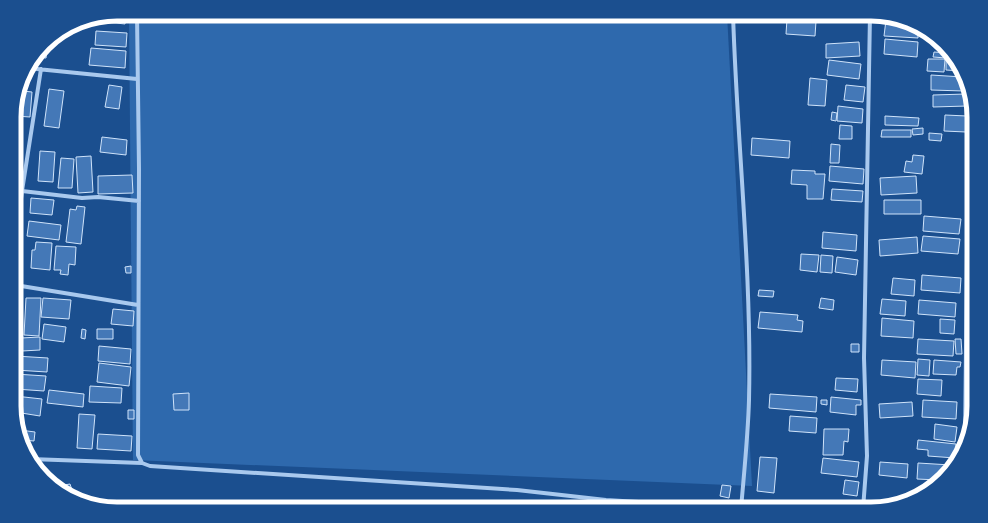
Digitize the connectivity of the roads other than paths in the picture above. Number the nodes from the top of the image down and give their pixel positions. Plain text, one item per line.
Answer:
1 (137, 21) edge
2 (733, 21) edge
3 (870, 21) edge
4 (34, 69) edge
5 (41, 70) junction
6 (137, 79) junction
7 (22, 191) junction
8 (21, 198) edge
9 (139, 201) junction
10 (967, 253) edge
11 (21, 286) edge
12 (138, 305) junction
13 (965, 423) edge
14 (37, 459) edge
15 (142, 463) junction
16 (606, 500) joint
17 (639, 502) edge
18 (742, 502) edge
19 (864, 502) edge

1 - 6 street
2 - 18 street
3 - 19 street
4 - 5 street
5 - 6 street
5 - 7 street
6 - 9 street
7 - 8 street
7 - 9 street
9 - 12 street
10 - 13 street
11 - 12 street
12 - 15 street
14 - 15 street
15 - 16 street
16 - 17 street

